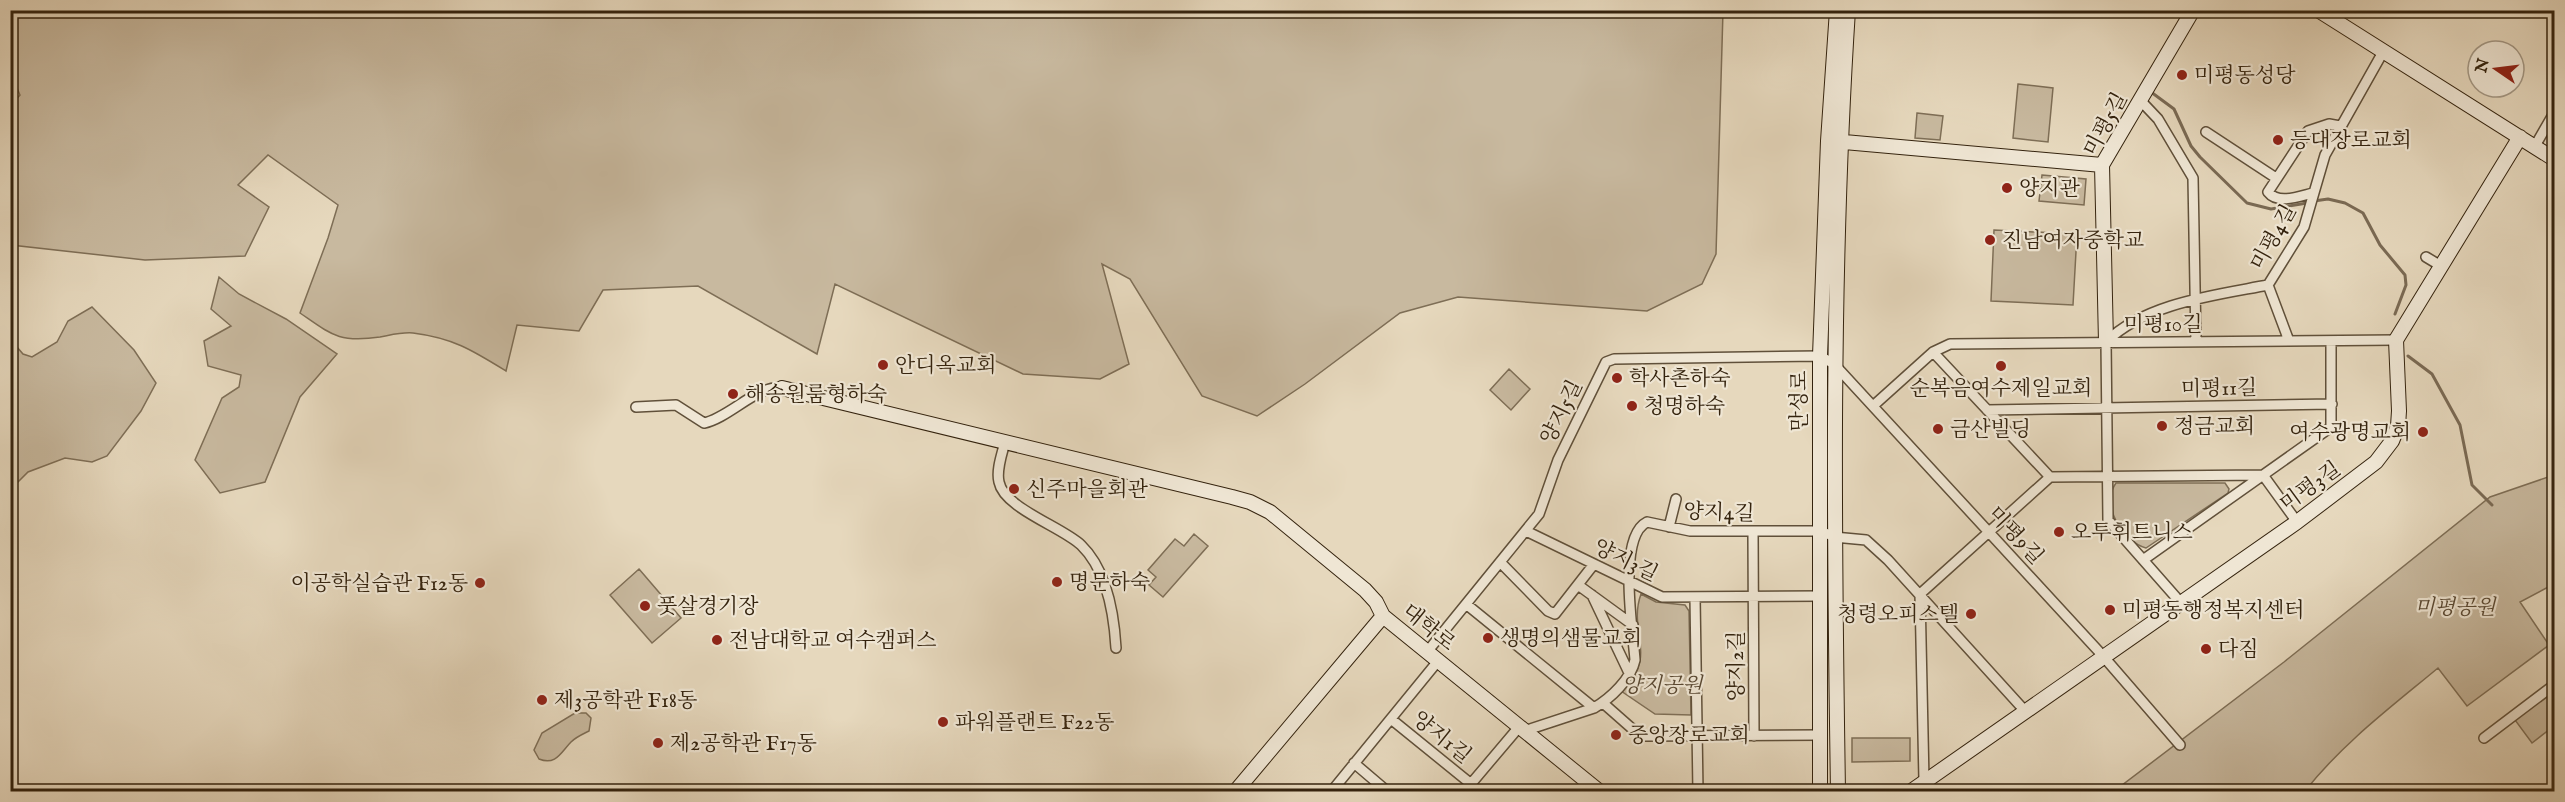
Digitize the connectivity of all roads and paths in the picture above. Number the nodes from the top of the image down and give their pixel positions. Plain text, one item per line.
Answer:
1 (1836, 10) edge
2 (1848, 10) edge
3 (2193, 10) edge
4 (2318, 10) edge
5 (2383, 52) junction
6 (2140, 100) junction
7 (2554, 113) edge
8 (2340, 126) junction
9 (2206, 132) dead end
10 (2520, 137) junction
11 (1834, 141) junction
12 (2535, 146) junction
13 (2554, 159) edge
14 (2102, 165) junction
15 (2276, 178) junction
16 (2313, 194) junction
17 (2426, 257) dead end
18 (2441, 266) junction
19 (2268, 285) junction
20 (2196, 299) junction
21 (2331, 340) junction
22 (2396, 340) junction
23 (2196, 341) junction
24 (2289, 341) junction
25 (2106, 342) junction
26 (1933, 352) junction
27 (1820, 357) junction
28 (1834, 364) junction
29 (782, 388) joint
30 (2332, 404) junction
31 (1873, 406) junction
32 (636, 407) dead end
33 (2106, 408) junction
34 (1987, 410) junction
35 (1005, 442) junction
36 (2263, 475) junction
37 (2106, 476) junction
38 (2050, 477) junction
39 (1676, 499) dead end
40 (2297, 522) junction
41 (1669, 527) junction
42 (1526, 531) junction
43 (1753, 532) junction
44 (1989, 532) junction
45 (1827, 534) junction
46 (2142, 560) junction
47 (1500, 562) junction
48 (1594, 564) junction
49 (1630, 582) junction
50 (1578, 585) junction
51 (1920, 594) junction
52 (1592, 595) junction
53 (1821, 596) junction
54 (1695, 597) junction
55 (1753, 597) junction
56 (2181, 603) junction
57 (1466, 604) junction
58 (1383, 616) junction
59 (1633, 625) junction
60 (1116, 648) dead end
61 (1427, 652) junction
62 (2103, 656) junction
63 (1438, 661) junction
64 (1630, 675) junction
65 (2554, 685) edge
66 (1604, 703) junction
67 (1594, 708) junction
68 (2025, 711) junction
69 (1390, 719) junction
70 (1522, 729) junction
71 (1820, 735) junction
72 (1698, 736) junction
73 (1754, 736) junction
74 (2484, 738) dead end
75 (2180, 745) dead end
76 (1354, 764) junction
77 (1924, 781) junction
78 (1471, 783) junction
79 (1243, 789) edge
80 (1331, 792) edge
81 (1388, 792) edge
82 (1464, 792) edge
83 (1481, 792) edge
84 (1600, 792) edge
85 (1698, 792) edge
86 (1820, 792) edge
87 (1838, 792) edge
88 (1910, 792) edge

1 - 11 street, 만성로
2 - 11 street, 만성로
3 - 6 street, 미평5길
4 - 5 street
5 - 8 street, 미평4길
5 - 10 street
6 - 14 street, 미평5길
6 - 20 street
7 - 12 street
8 - 15 street
8 - 16 street, 미평4길
9 - 15 street
10 - 12 street
10 - 18 street
11 - 14 street
11 - 27 street, 만성로
11 - 28 street, 만성로
12 - 13 street
14 - 25 street, 미평5길
15 - 16 street
16 - 19 street, 미평4길
17 - 18 street
18 - 22 street
19 - 20 street, 미평4길
19 - 24 street
20 - 23 street
20 - 25 street, 미평4길
21 - 22 street, 미평10길
21 - 24 street, 미평10길
21 - 30 street
22 - 40 street, 미평3길
23 - 24 street, 미평10길
23 - 25 street, 미평10길
25 - 26 street, 미평10길
25 - 33 street
26 - 31 street, 미평10길
26 - 34 street
27 - 28 street, 미평9길
27 - 42 street, 양지5길
27 - 45 street, 만성로
28 - 31 street, 미평9길
28 - 45 street, 만성로
29 - 32 street
29 - 35 street
30 - 33 street, 미평11길
30 - 36 street
31 - 44 street, 미평9길
33 - 34 street
33 - 37 street
34 - 38 street
35 - 58 street
35 - 60 street
36 - 37 street
36 - 40 street
36 - 46 street
37 - 38 street
37 - 46 street
38 - 44 street
39 - 41 street
40 - 56 street, 미평3길
41 - 43 street, 양지4길
41 - 49 street, 양지4길
42 - 47 street, 양지5길
42 - 48 street, 양지3길
43 - 45 street, 양지4길
43 - 55 street
44 - 51 street
44 - 62 street, 미평9길
45 - 51 street
45 - 53 street, 만성로
45 - 87 street, 만성로
46 - 56 street
47 - 50 street
47 - 57 street, 양지5길
48 - 49 street, 양지3길
48 - 50 street
49 - 54 street, 양지3길
49 - 59 street
50 - 52 street
51 - 68 street
51 - 77 street
52 - 59 street
52 - 64 street
53 - 55 street, 양지3길
53 - 71 street, 만성로
54 - 55 street, 양지3길
54 - 72 street, 양지2길
55 - 73 street, 양지2길
56 - 62 street, 미평3길
57 - 61 street, 양지5길
57 - 67 street
58 - 61 street, 대학로
58 - 79 street, 대학로
59 - 64 street
61 - 63 street, 대학로
62 - 68 street, 미평3길
62 - 75 street, 미평9길
63 - 69 street, 양지1길
63 - 70 street, 대학로
64 - 66 street
65 - 74 street
66 - 67 street
66 - 72 street
67 - 70 street
68 - 77 street, 미평3길
69 - 76 street, 양지1길
69 - 78 street, 양지1길
70 - 78 street, 양지1길
70 - 84 street, 대학로
71 - 73 street
71 - 86 street, 만성로
72 - 73 street
72 - 85 street, 양지2길
76 - 80 street, 양지1길
76 - 81 street
77 - 88 street, 미평3길
78 - 82 street, 양지1길
78 - 83 street, 양지1길

